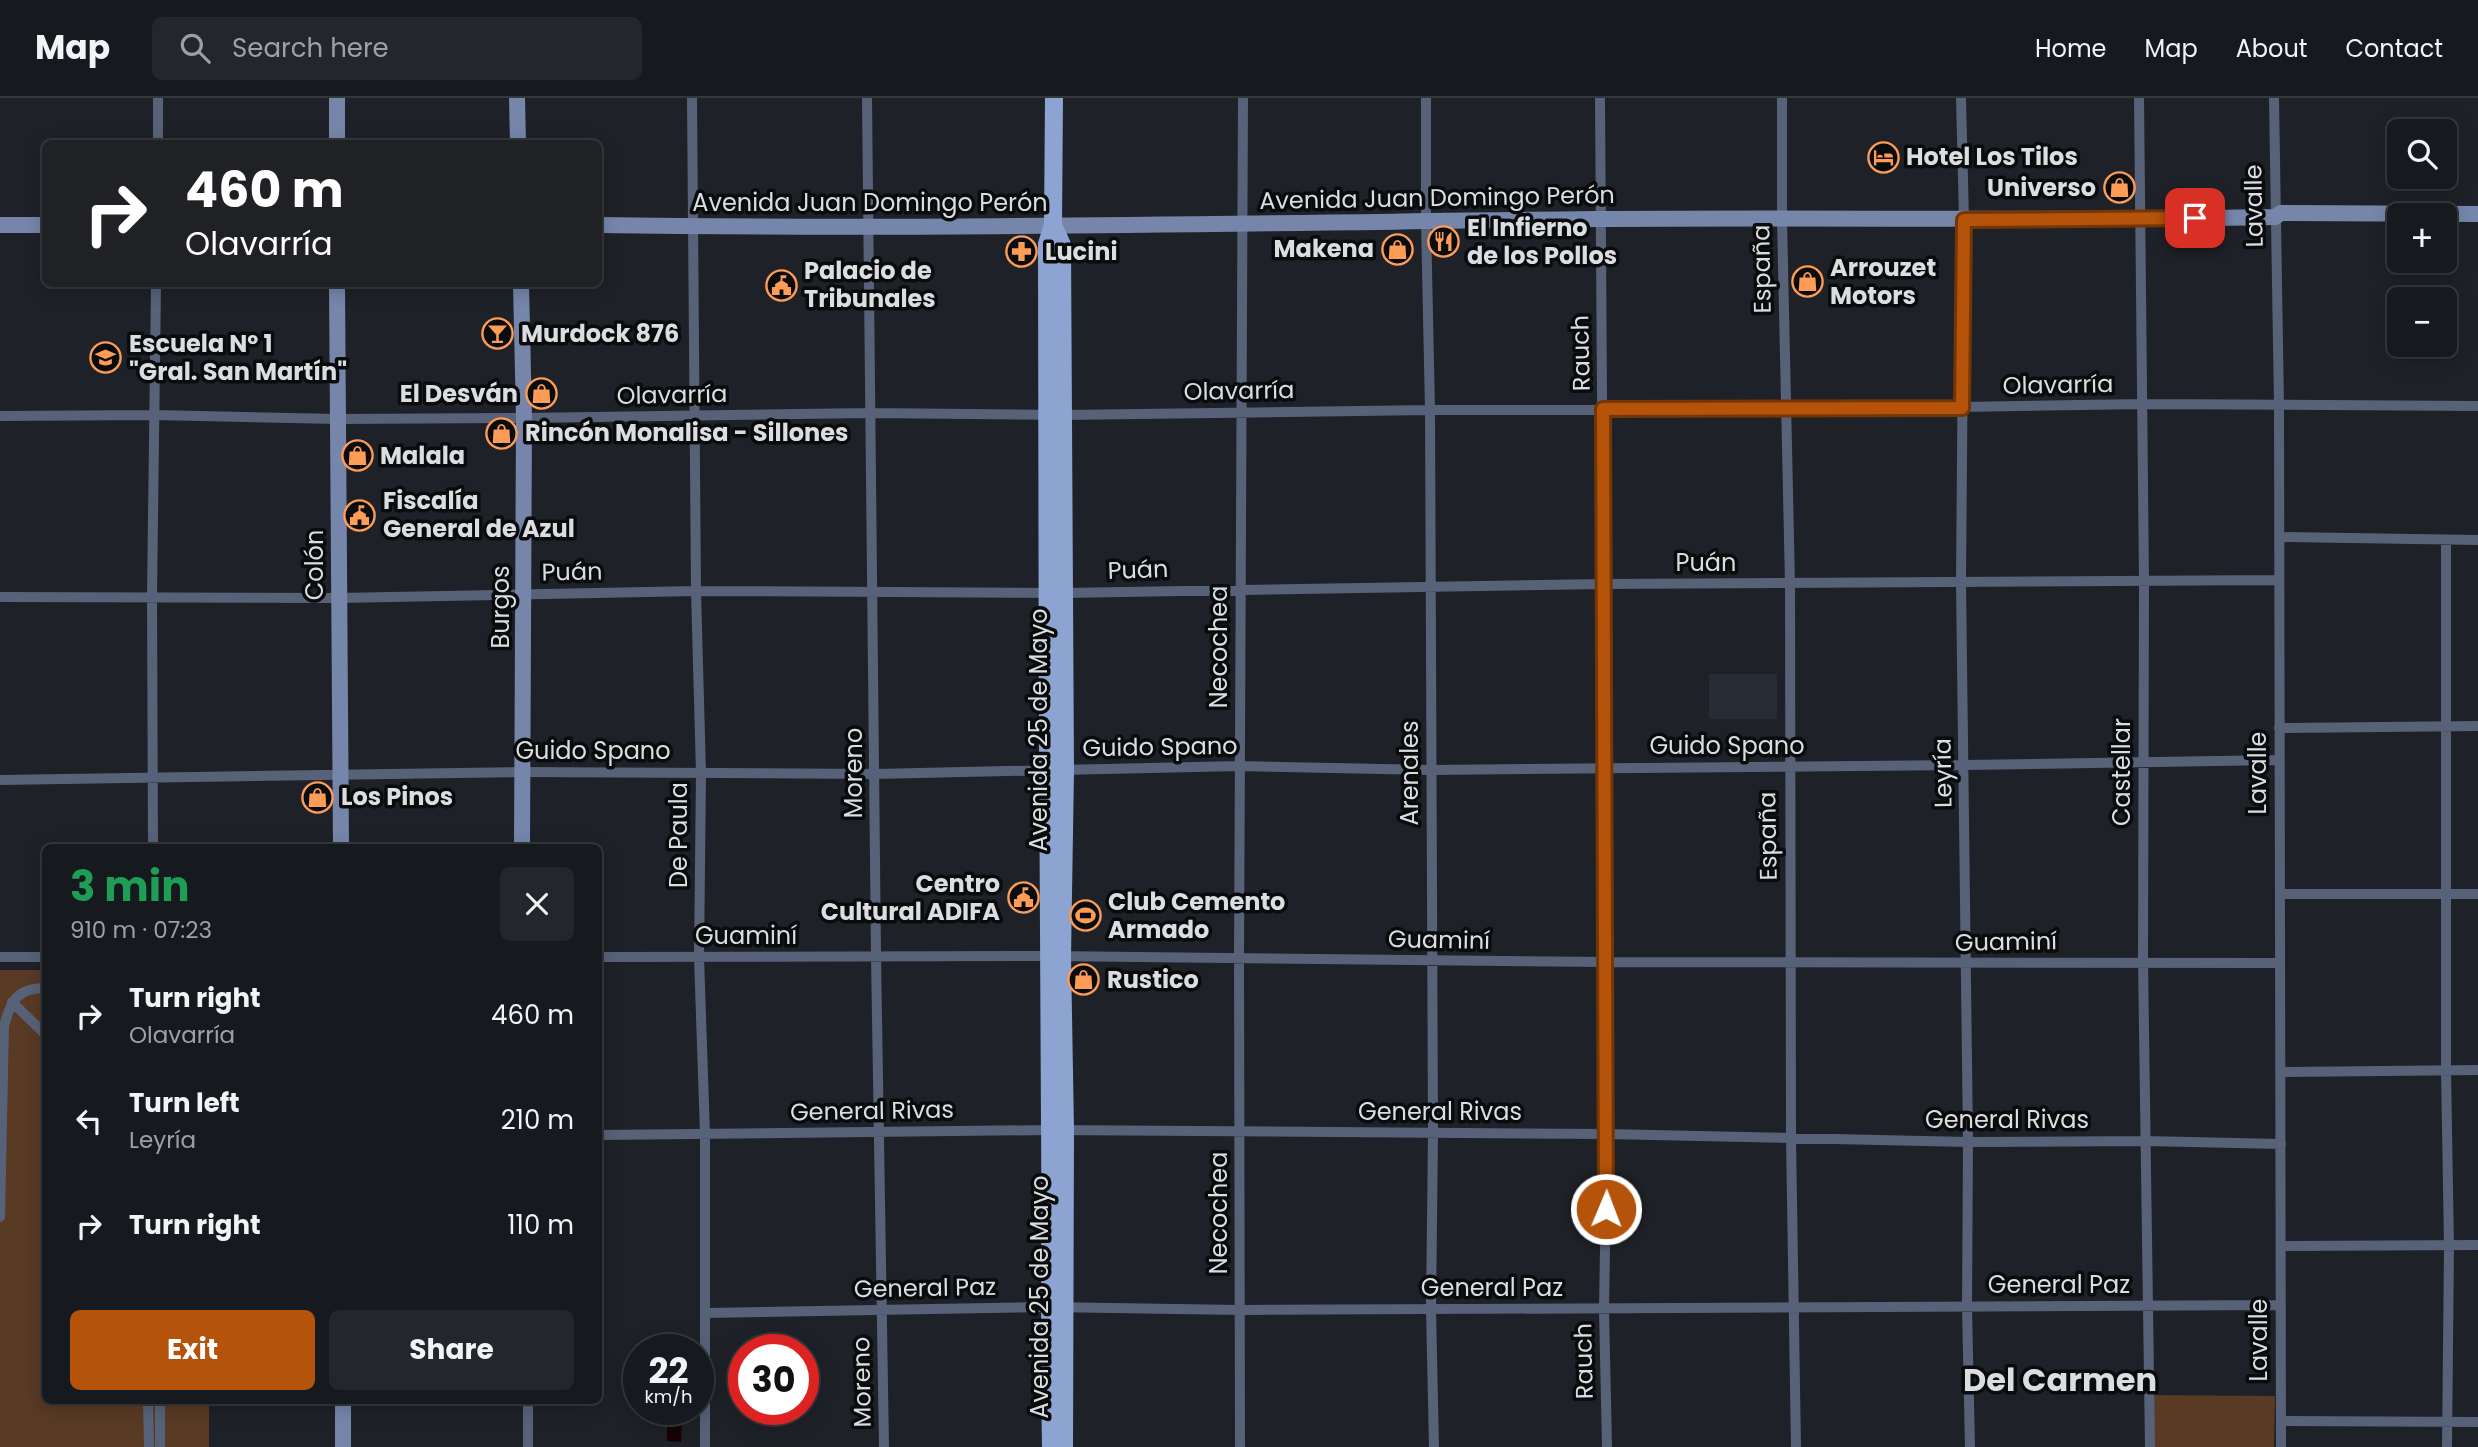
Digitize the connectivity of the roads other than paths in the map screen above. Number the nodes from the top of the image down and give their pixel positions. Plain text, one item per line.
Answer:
1 (158, 98) edge
2 (337, 98) edge
3 (517, 98) edge
4 (692, 98) edge
5 (867, 98) edge
6 (1054, 98) edge
7 (1243, 98) edge
8 (1426, 98) edge
9 (1600, 98) edge
10 (1782, 98) edge
11 (1961, 98) edge
12 (2139, 98) edge
13 (2274, 98) edge
14 (158, 140) edge
15 (337, 140) edge
16 (518, 140) edge
17 (2478, 214) edge
18 (2275, 217) junction
19 (1599, 219) junction
20 (1782, 219) junction
21 (2142, 219) junction
22 (1964, 220) junction
23 (1426, 221) junction
24 (1242, 223) junction
25 (2387, 223) edge
26 (2457, 223) edge
27 (2478, 224) edge
28 (0, 225) edge
29 (42, 225) edge
30 (602, 225) edge
31 (1053, 225) junction
32 (694, 227) junction
33 (869, 227) junction
34 (156, 287) edge
35 (337, 287) edge
36 (521, 287) edge
37 (2144, 404) junction
38 (2279, 406) junction
39 (2478, 406) edge
40 (1962, 408) junction
41 (1603, 409) junction
42 (1430, 410) junction
43 (1786, 410) junction
44 (1242, 412) junction
45 (871, 413) junction
46 (1055, 414) junction
47 (155, 415) junction
48 (0, 416) edge
49 (696, 416) junction
50 (524, 418) junction
51 (338, 419) junction
52 (2278, 537) junction
53 (2446, 540) junction
54 (2478, 540) edge
55 (2278, 580) junction
56 (1961, 582) junction
57 (2144, 582) junction
58 (1603, 584) junction
59 (1790, 584) junction
60 (1430, 587) junction
61 (1240, 589) junction
62 (696, 591) junction
63 (873, 592) junction
64 (1056, 593) junction
65 (524, 594) junction
66 (152, 596) junction
67 (0, 597) edge
68 (338, 598) junction
69 (2446, 726) junction
70 (2478, 726) edge
71 (2279, 729) junction
72 (2278, 760) junction
73 (2143, 762) junction
74 (1964, 765) junction
75 (1240, 766) junction
76 (1788, 766) junction
77 (1603, 767) junction
78 (1057, 770) junction
79 (1430, 770) junction
80 (522, 772) junction
81 (701, 773) junction
82 (875, 774) junction
83 (341, 775) junction
84 (153, 778) junction
85 (0, 780) edge
86 (153, 844) edge
87 (341, 844) edge
88 (522, 844) edge
89 (2280, 894) junction
90 (2446, 894) junction
91 (2478, 894) edge
92 (876, 956) junction
93 (0, 957) edge
94 (42, 957) edge
95 (602, 957) edge
96 (699, 957) junction
97 (1055, 957) junction
98 (1239, 958) junction
99 (1432, 961) junction
100 (2143, 961) junction
101 (1605, 962) junction
102 (1790, 962) junction
103 (1965, 963) junction
104 (2279, 963) junction
105 (42, 988) edge
106 (12, 1002) junction
107 (42, 1031) edge
108 (2446, 1070) junction
109 (2478, 1070) edge
110 (2282, 1072) junction
111 (1058, 1130) junction
112 (880, 1133) junction
113 (1240, 1133) junction
114 (1433, 1133) junction
115 (705, 1134) junction
116 (1607, 1134) junction
117 (602, 1135) edge
118 (1791, 1139) junction
119 (2145, 1141) junction
120 (1968, 1142) junction
121 (2281, 1144) junction
122 (0, 1217) edge
123 (2478, 1245) edge
124 (2449, 1246) junction
125 (2281, 1247) junction
126 (2280, 1305) junction
127 (2147, 1306) junction
128 (1967, 1307) junction
129 (1056, 1308) junction
130 (1793, 1308) junction
131 (882, 1309) junction
132 (1431, 1309) junction
133 (1604, 1309) junction
134 (1240, 1310) junction
135 (705, 1313) junction
136 (148, 1404) edge
137 (160, 1404) edge
138 (343, 1404) edge
139 (528, 1404) edge
140 (2281, 1421) junction
141 (2478, 1422) edge
142 (2446, 1423) junction
143 (149, 1447) edge
144 (160, 1447) edge
145 (343, 1447) edge
146 (528, 1447) edge
147 (705, 1447) edge
148 (884, 1447) edge
149 (1051, 1447) edge
150 (1064, 1447) edge
151 (1240, 1447) edge
152 (1434, 1447) edge
153 (1608, 1447) edge
154 (1796, 1447) edge
155 (1970, 1447) edge
156 (2150, 1447) edge
157 (2281, 1447) edge
158 (2447, 1447) edge

1 - 14 street
2 - 15 main road
3 - 16 main road
4 - 32 street, De Paula
5 - 33 street, Moreno
6 - 31 main road, Avenida 25 de Mayo
7 - 24 street, Necochea
8 - 23 street, Arenales
9 - 19 street, Rauch
10 - 20 street, España
11 - 22 street, Leyría
12 - 21 street, Castellar
13 - 18 street, Lavalle
17 - 18 main road, Avenida Juan Domingo Perón
18 - 21 main road, Avenida Juan Domingo Perón
18 - 25 main road, Avenida Juan Domingo Perón
18 - 38 street, Lavalle
19 - 20 main road, Avenida Juan Domingo Perón
19 - 23 main road, Avenida Juan Domingo Perón
19 - 41 street, Rauch
20 - 22 main road, Avenida Juan Domingo Perón
20 - 43 street, España
21 - 22 main road, Avenida Juan Domingo Perón
21 - 37 street, Castellar
22 - 40 street, Leyría
23 - 24 main road, Avenida Juan Domingo Perón
23 - 42 street, Arenales
24 - 31 main road, Avenida Juan Domingo Perón
24 - 44 street, Necochea
26 - 27 main road
28 - 29 main road
30 - 32 main road, Avenida Juan Domingo Perón
31 - 33 main road, Avenida Juan Domingo Perón
31 - 46 main road, Avenida 25 de Mayo
32 - 33 main road, Avenida Juan Domingo Perón
32 - 49 street, De Paula
33 - 45 street, Moreno
34 - 47 street
35 - 51 main road, Colón
36 - 50 main road, Burgos
37 - 38 street, Olavarría
37 - 40 street, Olavarría
37 - 57 street, Castellar
38 - 39 street, Olavarría
38 - 52 street, Lavalle
40 - 43 street, Olavarría
40 - 56 street, Leyría
41 - 42 street, Olavarría
41 - 43 street, Olavarría
41 - 58 street, Rauch
42 - 44 street, Olavarría
42 - 60 street, Arenales
43 - 59 street, España
44 - 46 street, Olavarría
44 - 61 street, Necochea
45 - 46 street, Olavarría
45 - 49 street, Olavarría
45 - 63 street, Moreno
46 - 64 main road, Avenida 25 de Mayo
47 - 48 street, Olavarría
47 - 51 street, Olavarría
47 - 66 street
49 - 50 street, Olavarría
49 - 62 street, De Paula
50 - 51 street, Olavarría
50 - 65 main road, Burgos
51 - 68 main road, Colón
52 - 53 street
52 - 55 street, Lavalle
53 - 54 street
53 - 69 street
55 - 57 street, Puán
55 - 71 street, Lavalle
56 - 57 street, Puán
56 - 59 street, Puán
56 - 74 street, Leyría
57 - 73 street, Castellar
58 - 59 street, Puán
58 - 60 street, Puán
58 - 77 street, Rauch
59 - 76 street, España
60 - 61 street, Puán
60 - 79 street, Arenales
61 - 64 street, Puán
61 - 75 street, Necochea
62 - 63 street, Puán
62 - 65 street, Puán
62 - 81 street, De Paula
63 - 64 street, Puán
63 - 82 street, Moreno
64 - 78 main road, Avenida 25 de Mayo
65 - 68 street, Puán
65 - 80 main road, Burgos
66 - 67 street, Puán
66 - 68 street, Puán
66 - 84 street
68 - 83 main road, Colón
69 - 70 street
69 - 71 street
69 - 90 street
71 - 72 street, Lavalle
72 - 73 street, Guido Spano
72 - 89 street, Lavalle
73 - 74 street, Guido Spano
73 - 100 street, Castellar
74 - 76 street, Guido Spano
74 - 103 street, Leyría
75 - 78 street, Guido Spano
75 - 79 street, Guido Spano
75 - 98 street, Necochea
76 - 77 street, Guido Spano
76 - 102 street, España
77 - 79 street, Guido Spano
77 - 101 street, Rauch
78 - 82 street, Guido Spano
78 - 97 main road, Avenida 25 de Mayo
79 - 99 street, Arenales
80 - 81 street, Guido Spano
80 - 83 street, Guido Spano
80 - 88 main road, Burgos
81 - 82 street, Guido Spano
81 - 96 street, De Paula
82 - 92 street, Moreno
83 - 84 street, Guido Spano
83 - 87 main road, Colón
84 - 85 street, Guido Spano
84 - 86 street
89 - 90 street
89 - 104 street, Lavalle
90 - 91 street
90 - 108 street
92 - 96 street, Guaminí
92 - 97 street, Guaminí
92 - 112 street, Moreno
93 - 94 street
95 - 96 street, Guaminí
96 - 115 street, De Paula
97 - 98 street, Guaminí
97 - 111 main road, Avenida 25 de Mayo
98 - 99 street, Guaminí
98 - 113 street, Necochea
99 - 101 street, Guaminí
99 - 114 street, Arenales
100 - 103 street, Guaminí
100 - 104 street, Guaminí
100 - 119 street, Castellar
101 - 102 street, Guaminí
101 - 116 street, Rauch
102 - 103 street, Guaminí
102 - 118 street, España
103 - 120 street, Leyría
104 - 110 street, Lavalle
105 - 106 street
106 - 107 street
106 - 122 street
108 - 109 street
108 - 110 street
108 - 124 street
110 - 121 street, Lavalle
111 - 112 street, General Rivas
111 - 113 street, General Rivas
111 - 129 main road, Avenida 25 de Mayo
112 - 115 street, General Rivas
112 - 131 street, Moreno
113 - 114 street, General Rivas
113 - 134 street, Necochea
114 - 116 street, General Rivas
114 - 132 street, Arenales
115 - 117 street, General Rivas
115 - 135 street, De Paula
116 - 118 street, General Rivas
116 - 133 street, Rauch
118 - 120 street, General Rivas
118 - 130 street, España
119 - 120 street, General Rivas
119 - 121 street, General Rivas
119 - 127 street, Castellar
120 - 128 street, Leyría
121 - 125 street, Lavalle
123 - 124 street
124 - 125 street
124 - 142 street
125 - 126 street, Lavalle
126 - 127 street, General Paz
126 - 140 street, Lavalle
127 - 128 street, General Paz
127 - 156 street, Castellar
128 - 130 street, General Paz
128 - 155 street, Leyría
129 - 131 street, General Paz
129 - 134 street, General Paz
129 - 149 main road, Avenida 25 de Mayo
129 - 150 main road, Avenida 25 de Mayo
130 - 133 street, General Paz
130 - 154 street, España
131 - 135 street, General Paz
131 - 148 street, Moreno
132 - 133 street, General Paz
132 - 134 street, General Paz
132 - 152 street, Arenales
133 - 153 street, Rauch
134 - 151 street, Necochea
135 - 147 street, De Paula
136 - 143 street
137 - 144 street
138 - 145 main road
139 - 146 street
140 - 142 street
140 - 157 street, Lavalle
141 - 142 street
142 - 158 street

